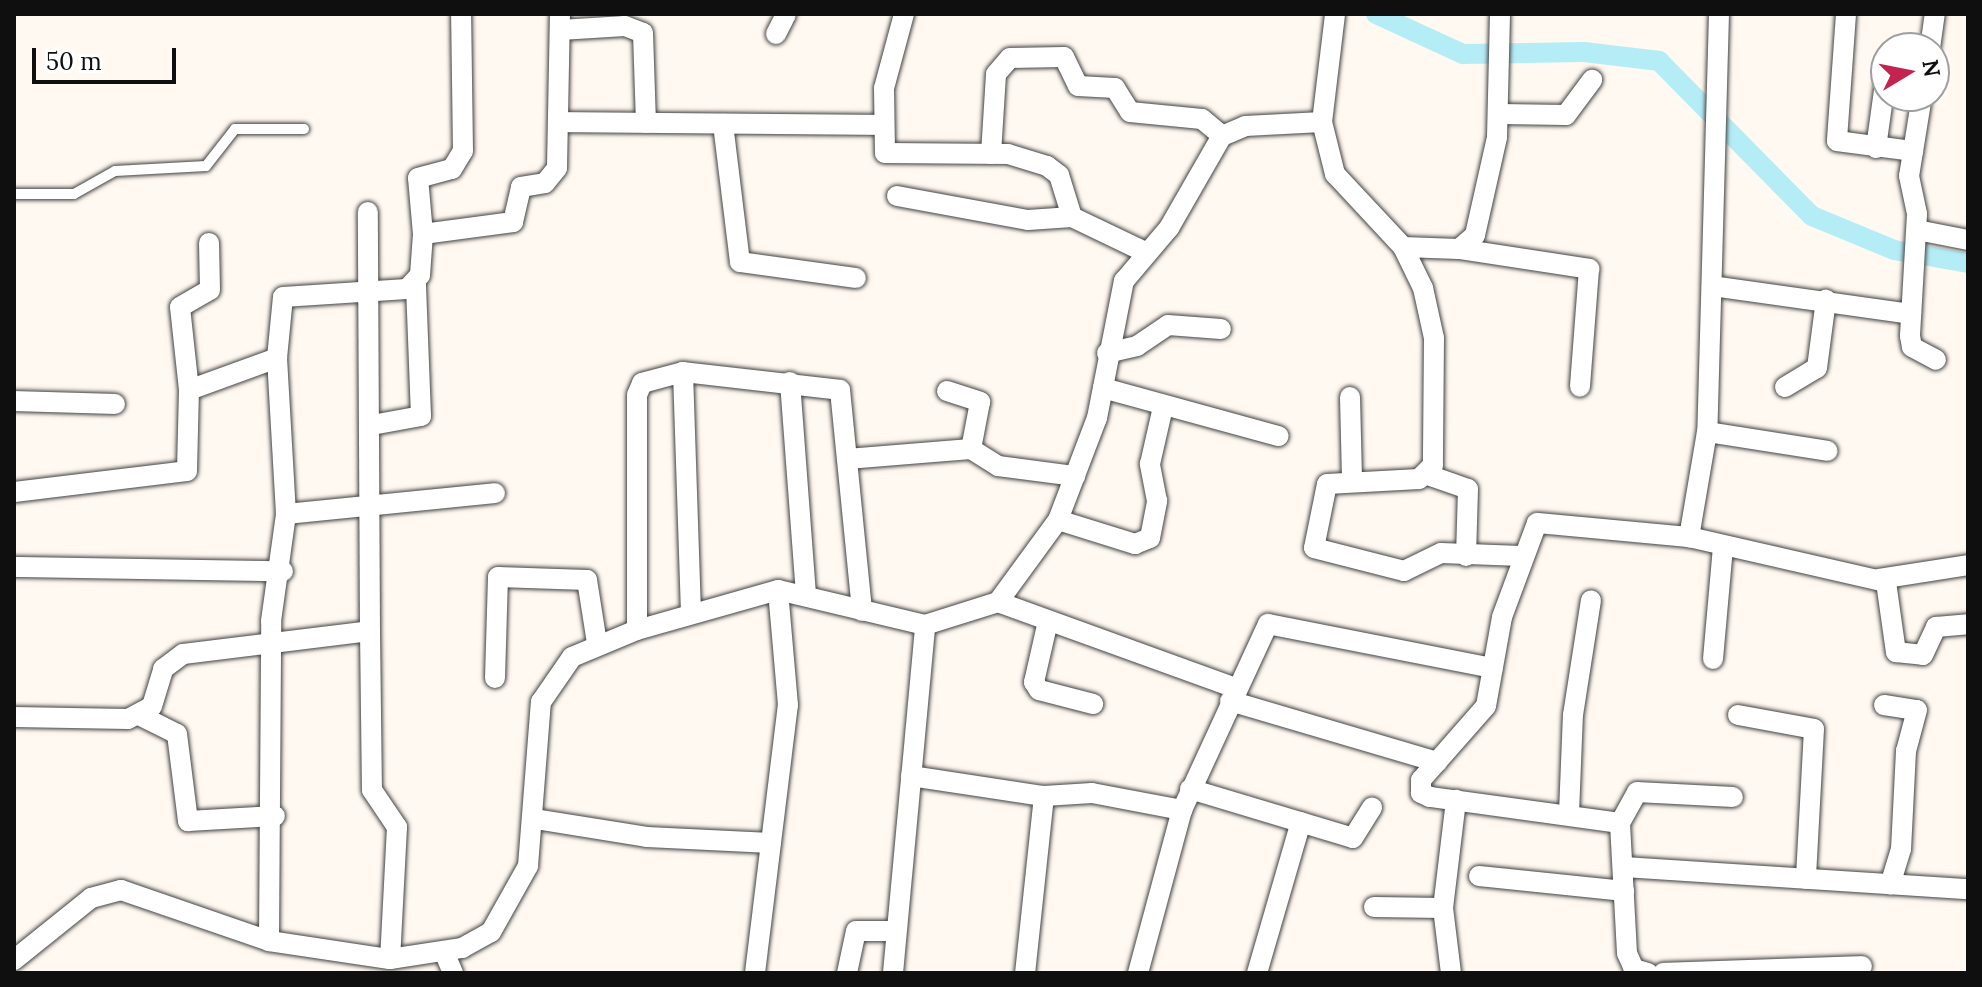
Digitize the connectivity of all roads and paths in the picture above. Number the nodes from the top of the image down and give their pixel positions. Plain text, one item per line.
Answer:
1 (461, 14) edge
2 (786, 14) edge
3 (904, 14) edge
4 (1335, 14) edge
5 (1500, 14) edge
6 (1719, 14) edge
7 (1846, 14) edge
8 (560, 22) edge
9 (776, 34) dead end
10 (1592, 80) dead end
11 (1881, 112) edge
12 (1919, 112) edge
13 (1500, 114) junction
14 (560, 122) junction
15 (1322, 122) junction
16 (646, 123) junction
17 (723, 124) junction
18 (880, 125) junction
19 (304, 129) dead end
20 (1222, 136) junction
21 (1876, 148) junction
22 (1913, 151) junction
23 (991, 154) junction
24 (14, 194) edge
25 (897, 196) dead end
26 (368, 212) dead end
27 (1072, 217) junction
28 (423, 234) junction
29 (1916, 234) junction
30 (1968, 240) edge
31 (209, 243) dead end
32 (1403, 247) junction
33 (1459, 249) junction
34 (1147, 253) junction
35 (856, 278) dead end
36 (416, 284) junction
37 (1712, 286) junction
38 (367, 292) junction
39 (1826, 300) junction
40 (1911, 314) junction
41 (1221, 329) dead end
42 (1107, 353) junction
43 (277, 358) junction
44 (1936, 360) dead end
45 (683, 372) junction
46 (790, 382) junction
47 (1580, 387) dead end
48 (1785, 387) dead end
49 (1103, 388) junction
50 (189, 390) junction
51 (947, 391) dead end
52 (1350, 397) dead end
53 (14, 401) edge
54 (115, 404) dead end
55 (1163, 407) junction
56 (372, 425) junction
57 (1707, 432) junction
58 (1279, 436) dead end
59 (971, 449) junction
60 (1828, 451) dead end
61 (847, 459) junction
62 (1428, 475) junction
63 (1075, 476) junction
64 (1352, 481) junction
65 (14, 492) edge
66 (495, 493) dead end
67 (367, 507) junction
68 (286, 514) junction
69 (1058, 520) junction
70 (1689, 537) junction
71 (1723, 547) junction
72 (1466, 556) junction
73 (1521, 556) junction
74 (1968, 565) edge
75 (14, 567) edge
76 (283, 571) junction
77 (1879, 579) junction
78 (778, 590) junction
79 (806, 593) junction
80 (1591, 600) dead end
81 (998, 602) junction
82 (862, 611) junction
83 (691, 614) junction
84 (1048, 621) junction
85 (1968, 624) edge
86 (925, 625) junction
87 (637, 630) junction
88 (370, 631) junction
89 (271, 643) junction
90 (597, 643) junction
91 (1713, 659) dead end
92 (1493, 668) junction
93 (495, 678) dead end
94 (1233, 694) junction
95 (1093, 704) dead end
96 (1884, 705) dead end
97 (1738, 715) dead end
98 (141, 716) junction
99 (14, 717) edge
100 (1437, 762) junction
101 (911, 776) junction
102 (1190, 789) junction
103 (1044, 796) junction
104 (1733, 797) dead end
105 (1456, 800) junction
106 (1372, 808) dead end
107 (1182, 810) junction
108 (1569, 813) junction
109 (275, 816) junction
110 (535, 819) junction
111 (1301, 822) junction
112 (1620, 823) junction
113 (771, 843) junction
114 (1624, 867) junction
115 (1479, 876) dead end
116 (1806, 879) junction
117 (1890, 884) junction
118 (1968, 889) edge
119 (1624, 891) junction
120 (1374, 907) dead end
121 (1443, 908) junction
122 (896, 931) junction
123 (269, 941) junction
124 (390, 959) junction
125 (14, 960) edge
126 (449, 963) edge
127 (1862, 966) dead end
128 (1759, 970) edge
129 (1638, 972) edge
130 (755, 973) edge
131 (847, 973) edge
132 (893, 973) edge
133 (1025, 973) edge
134 (1138, 973) edge
135 (1257, 973) edge
136 (1451, 973) edge
137 (1663, 973) edge

1 - 28 street
2 - 9 street
3 - 18 street
4 - 15 street
5 - 13 street
6 - 37 street
7 - 21 street
8 - 14 street
8 - 16 street
10 - 13 street
11 - 21 street
12 - 22 street
13 - 33 street
14 - 16 street
14 - 28 street
15 - 20 street
15 - 32 street
16 - 17 street
17 - 18 street
17 - 35 street
18 - 23 street
19 - 24 lane
20 - 23 street
20 - 34 street
21 - 22 street
22 - 29 street
23 - 27 street
25 - 27 street
26 - 38 street
27 - 34 street
28 - 36 street
29 - 30 street
29 - 40 street
31 - 50 street
32 - 33 street
32 - 62 street
33 - 47 street
34 - 42 street
36 - 38 street
36 - 56 street
37 - 39 street
37 - 57 street
38 - 43 street
38 - 56 street
39 - 40 street
39 - 48 street
40 - 44 street
41 - 42 street
42 - 49 street
43 - 50 street
43 - 68 street
45 - 46 street
45 - 83 street
45 - 87 street
46 - 61 street
46 - 79 street
49 - 55 street
49 - 63 street
50 - 65 street
51 - 59 street
52 - 64 street
53 - 54 street
55 - 58 street
55 - 69 street
56 - 67 street
57 - 60 street
57 - 70 street
59 - 61 street
59 - 63 street
61 - 82 street
62 - 64 street
62 - 72 street
63 - 69 street
64 - 72 street
66 - 67 street
67 - 68 street
67 - 88 street
68 - 76 street
69 - 81 street
70 - 71 street
70 - 73 street
71 - 77 street
71 - 91 street
72 - 73 street
73 - 92 street
74 - 77 street
75 - 76 street
76 - 89 street
77 - 85 street
78 - 79 street
78 - 83 street
78 - 113 street
79 - 82 street
80 - 108 street
81 - 84 street
81 - 86 street
82 - 86 street
83 - 87 street
84 - 94 street
84 - 95 street
86 - 101 street
87 - 90 street
88 - 89 street
88 - 124 street
89 - 98 street
89 - 109 street
90 - 93 street
90 - 110 street
92 - 94 street
92 - 100 street
94 - 100 street
94 - 102 street
96 - 117 street
97 - 116 street
98 - 99 street
98 - 109 street
100 - 105 street
101 - 103 street
101 - 122 street
102 - 107 street
102 - 111 street
103 - 107 street
103 - 133 street
104 - 112 street
105 - 108 street
105 - 121 street
106 - 111 street
107 - 134 street
108 - 112 street
109 - 123 street
110 - 113 street
110 - 126 street
111 - 135 street
112 - 114 street
113 - 130 street
114 - 116 street
114 - 119 street
115 - 119 street
116 - 117 street
117 - 118 street
119 - 129 street
120 - 121 street
121 - 136 street
122 - 131 street
122 - 132 street
123 - 124 street
123 - 125 street
124 - 126 street
127 - 128 street
128 - 137 street

